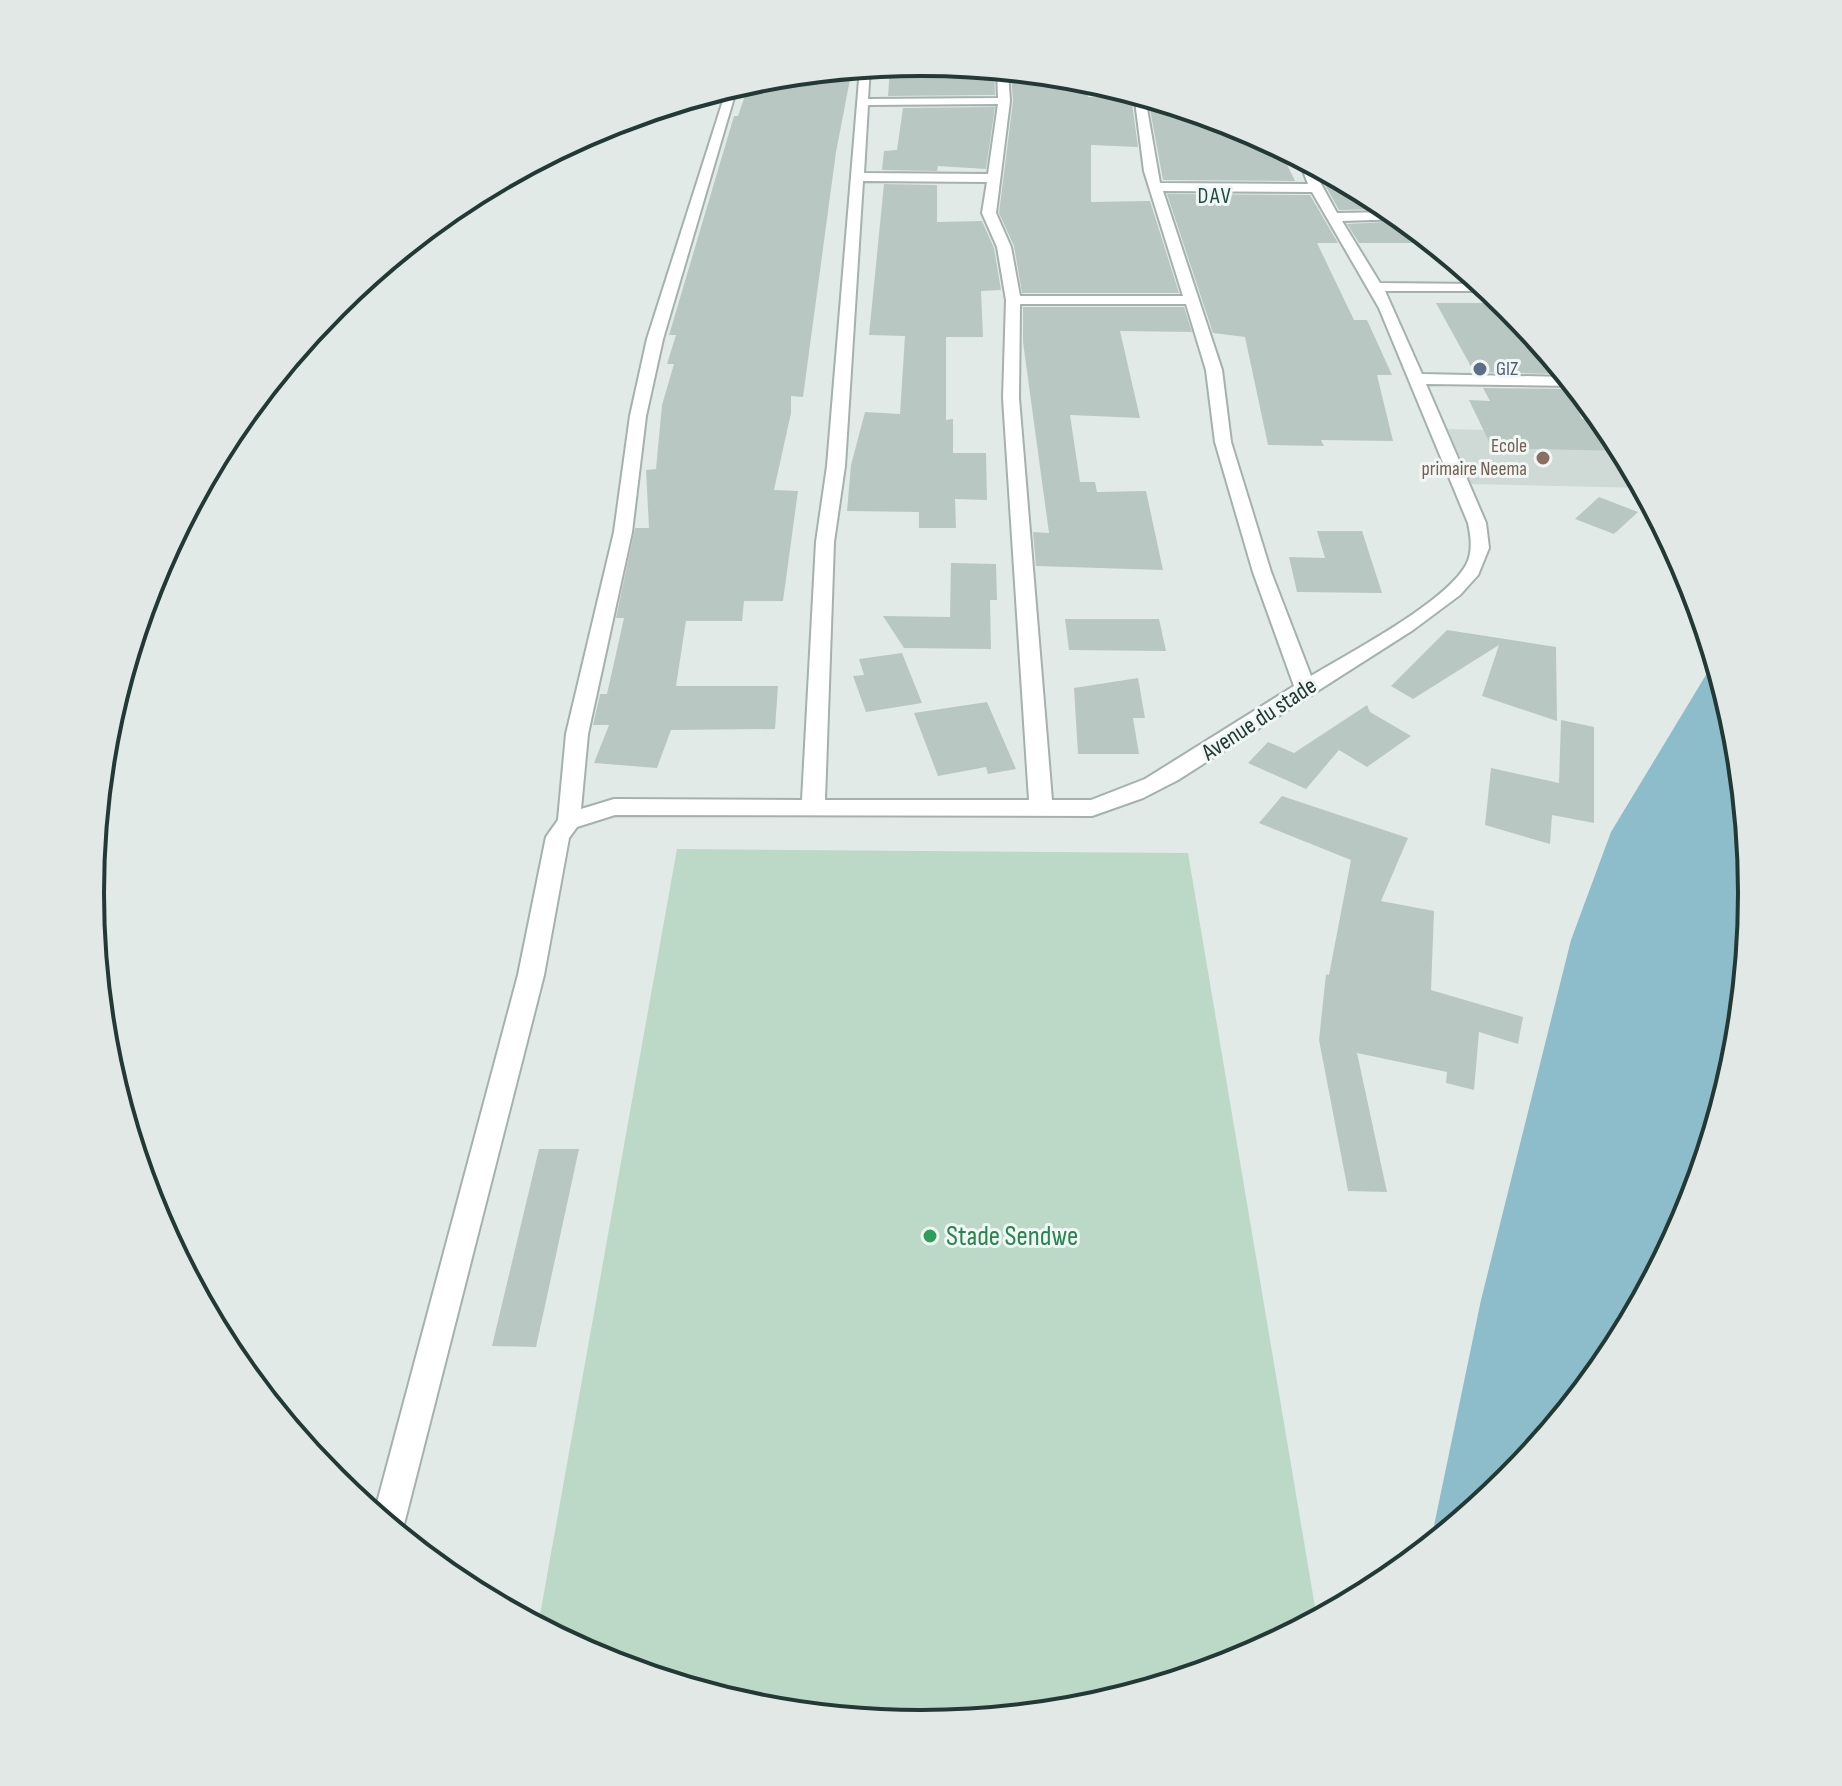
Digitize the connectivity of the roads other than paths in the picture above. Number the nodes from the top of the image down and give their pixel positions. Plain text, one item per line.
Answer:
1 (865, 78) edge
2 (1003, 81) edge
3 (729, 100) edge
4 (1004, 101) junction
5 (865, 102) junction
6 (1141, 106) edge
7 (1310, 174) edge
8 (855, 177) junction
9 (995, 178) junction
10 (1324, 182) edge
11 (1314, 184) junction
12 (1157, 187) junction
13 (1378, 216) edge
14 (1336, 217) junction
15 (1375, 287) junction
16 (1470, 288) edge
17 (1013, 300) junction
18 (1190, 300) junction
19 (1419, 379) junction
20 (1557, 382) edge
21 (1305, 688) junction
22 (813, 808) junction
23 (1041, 808) junction
24 (569, 821) junction
25 (391, 1514) edge

1 - 5 street
2 - 4 street
3 - 24 street
4 - 5 street
4 - 9 street
5 - 8 street
6 - 12 street
7 - 11 street, Avenue du stade
8 - 9 street
8 - 22 street
9 - 17 street
10 - 11 street
11 - 12 street
11 - 14 street, Avenue du stade
12 - 18 street
13 - 14 street
14 - 15 street, Avenue du stade
15 - 16 street
15 - 19 street, Avenue du stade
17 - 18 street
17 - 23 street
18 - 21 street
19 - 20 street
19 - 21 street, Avenue du stade
21 - 23 street, Avenue du stade
22 - 23 street, Avenue du stade
22 - 24 street, Avenue du stade
24 - 25 street

